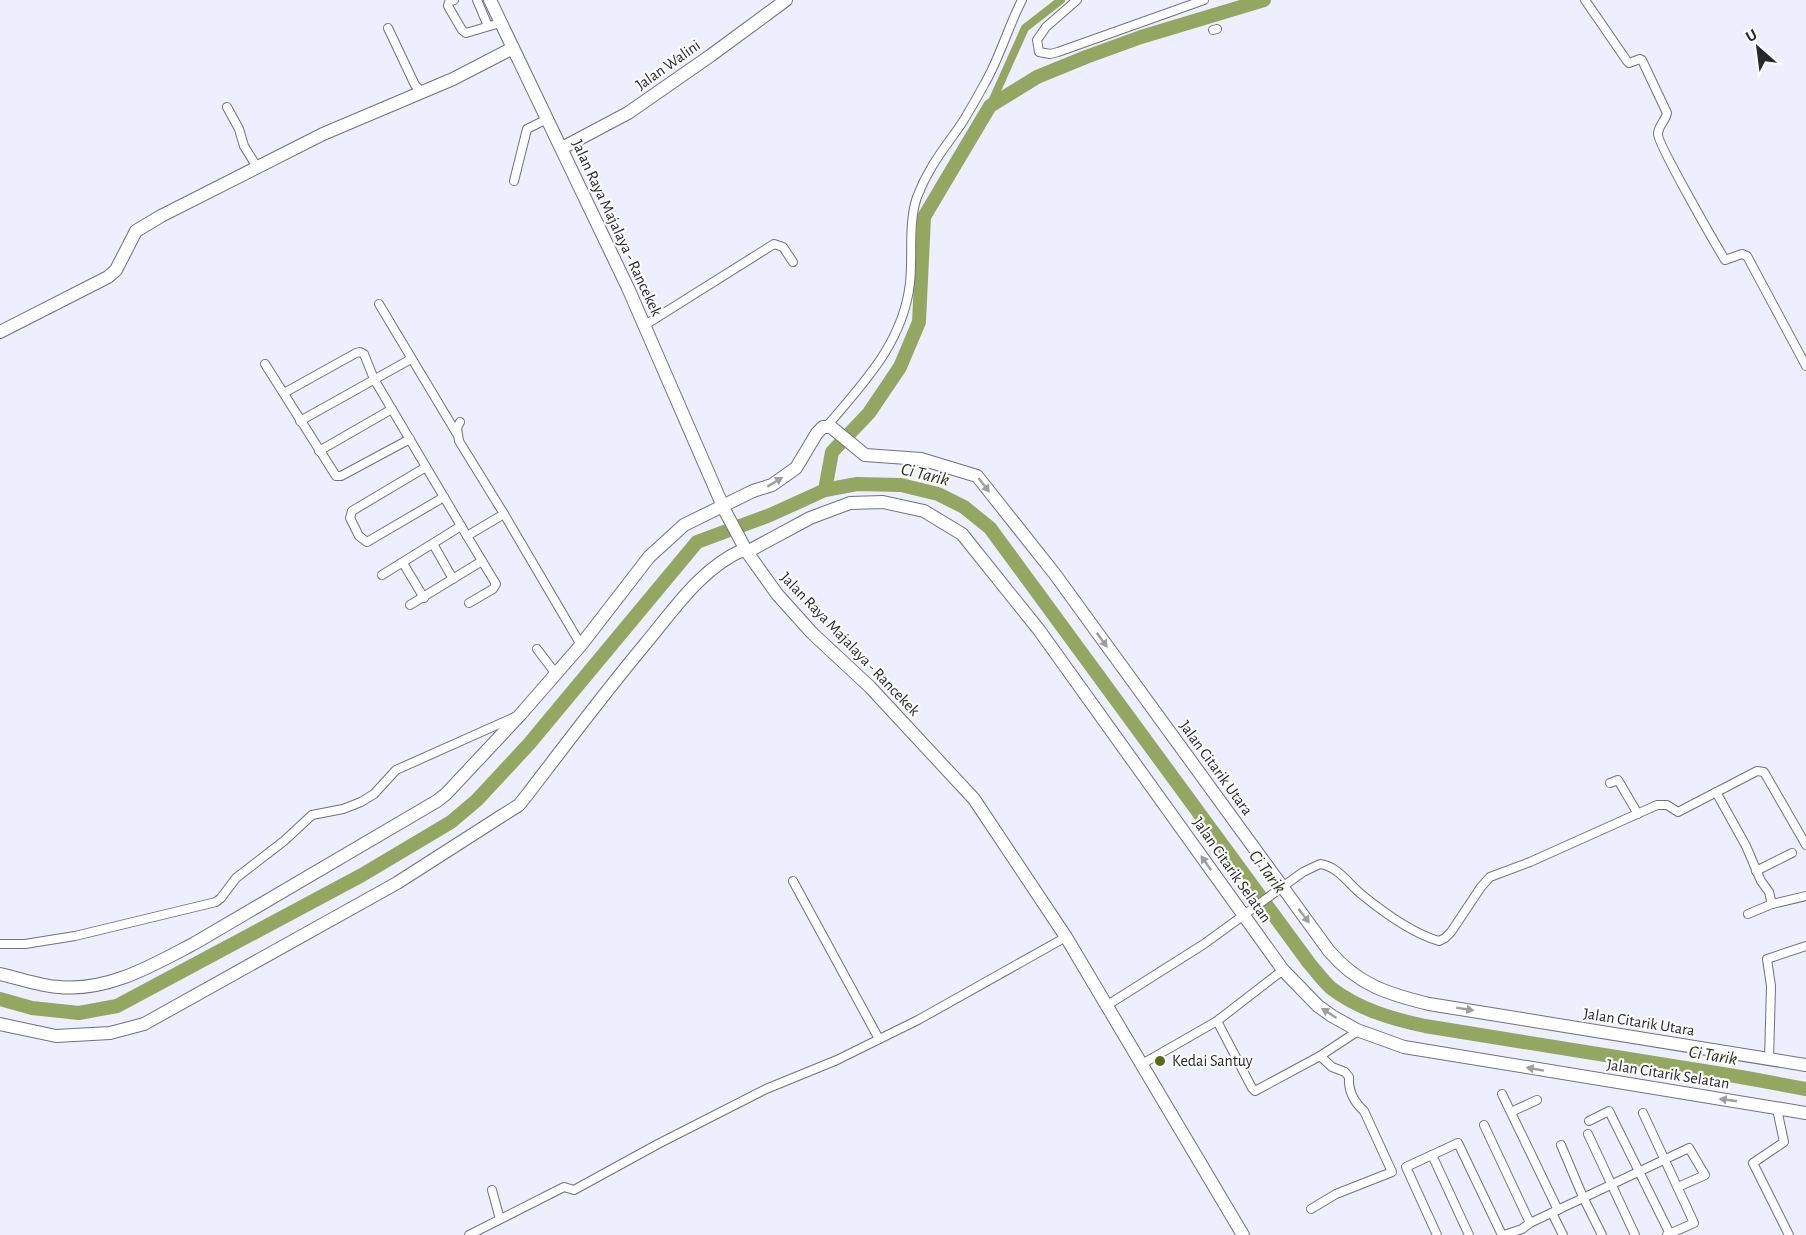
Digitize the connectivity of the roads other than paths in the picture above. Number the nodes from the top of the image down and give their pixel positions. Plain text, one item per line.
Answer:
1 (454, 0) edge
2 (477, 0) edge
3 (490, 0) edge
4 (786, 0) edge
5 (1022, 0) edge
6 (1077, 0) edge
7 (1204, 0) edge
8 (1585, 0) edge
9 (494, 25) junction
10 (388, 28) dead end
11 (513, 48) junction
12 (422, 92) junction
13 (227, 107) dead end
14 (547, 119) junction
15 (562, 148) junction
16 (257, 167) junction
17 (514, 181) dead end
18 (794, 262) dead end
19 (379, 304) dead end
20 (645, 325) junction
21 (0, 332) edge
22 (411, 358) junction
23 (265, 363) dead end
24 (1806, 366) edge
25 (374, 379) junction
26 (284, 393) junction
27 (392, 409) junction
28 (300, 421) junction
29 (460, 422) dead end
30 (829, 427) junction
31 (457, 434) junction
32 (410, 439) junction
33 (319, 452) junction
34 (426, 467) junction
35 (444, 497) junction
36 (724, 508) junction
37 (504, 514) junction
38 (461, 526) junction
39 (467, 536) junction
40 (433, 544) junction
41 (744, 546) junction
42 (482, 561) junction
43 (403, 563) junction
44 (382, 575) dead end
45 (453, 579) junction
46 (424, 598) junction
47 (469, 603) dead end
48 (410, 605) dead end
49 (580, 645) junction
50 (537, 649) dead end
51 (556, 674) junction
52 (520, 715) junction
53 (1610, 783) dead end
54 (1716, 792) junction
55 (1638, 814) junction
56 (1806, 845) edge
57 (1792, 853) dead end
58 (1756, 871) junction
59 (793, 881) dead end
60 (1281, 889) junction
61 (1806, 896) edge
62 (1772, 904) junction
63 (1748, 914) dead end
64 (1246, 915) junction
65 (1065, 937) junction
66 (0, 944) edge
67 (1806, 946) edge
68 (1283, 970) junction
69 (0, 974) edge
70 (1106, 1006) junction
71 (1217, 1021) junction
72 (0, 1024) edge
73 (1358, 1030) junction
74 (879, 1039) junction
75 (1320, 1056) junction
76 (1769, 1060) junction
77 (1143, 1064) junction
78 (1806, 1065) edge
79 (1502, 1094) dead end
80 (1537, 1100) dead end
81 (1776, 1108) junction
82 (1511, 1112) junction
83 (1643, 1113) dead end
84 (1806, 1113) edge
85 (1589, 1121) dead end
86 (1484, 1125) dead end
87 (1588, 1134) dead end
88 (1561, 1146) dead end
89 (1432, 1155) junction
90 (1665, 1159) junction
91 (1640, 1173) junction
92 (1611, 1185) junction
93 (1678, 1187) junction
94 (492, 1190) dead end
95 (1583, 1197) junction
96 (1311, 1209) dead end
97 (1555, 1211) junction
98 (500, 1219) junction
99 (1530, 1222) junction
100 (1523, 1232) edge
101 (474, 1234) edge
102 (1669, 1234) edge
103 (1244, 1235) edge
104 (1437, 1235) edge
105 (1469, 1235) edge
106 (1503, 1235) edge
107 (1563, 1235) edge
108 (1602, 1235) edge
109 (1635, 1235) edge
110 (1789, 1235) edge

1 - 9 street
2 - 9 street
3 - 9 street, Jalan Raya Majalaya - Rancekek
4 - 15 street, Jalan Walini
5 - 30 street
6 - 7 street
8 - 24 street
9 - 11 street, Jalan Raya Majalaya - Rancekek
10 - 12 street
11 - 12 street
11 - 14 street, Jalan Raya Majalaya - Rancekek
12 - 16 street
13 - 16 street
14 - 15 street, Jalan Raya Majalaya - Rancekek
14 - 17 street
15 - 20 street, Jalan Raya Majalaya - Rancekek
16 - 21 street
18 - 20 street
19 - 22 street
20 - 36 street, Jalan Raya Majalaya - Rancekek
22 - 25 street
22 - 31 street
23 - 26 street
25 - 26 street
25 - 27 street
25 - 28 street
26 - 28 street
27 - 32 street
27 - 33 street
28 - 33 street
29 - 31 street
36 -> 30 street
30 -> 60 street, Jalan Citarik Utara
31 - 37 street
32 - 33 street
32 - 34 street
34 - 35 street
34 - 35 street
35 - 38 street
36 - 41 street, Jalan Raya Majalaya - Rancekek
36 - 49 street
37 - 39 street
37 - 49 street
38 - 39 street
38 - 40 street
39 - 42 street
40 - 43 street
40 - 45 street
64 -> 41 street, Jalan Citarik Selatan
41 - 65 street, Jalan Raya Majalaya - Rancekek
41 - 72 street, Jalan Citarik Selatan
42 - 45 street
42 - 47 street
43 - 44 street
43 - 46 street
45 - 46 street
46 - 48 street
49 - 51 street
50 - 51 street
51 - 52 street
52 - 66 street
52 - 69 street
53 - 55 street
54 - 55 street
54 - 56 street
54 - 58 street
55 - 60 street
57 - 58 street
58 - 62 street
59 - 74 street
60 - 64 street
60 -> 76 street, Jalan Citarik Utara
61 - 62 street
62 - 63 street
64 - 68 street, Jalan Citarik Selatan
64 - 70 street
65 - 70 street, Jalan Raya Majalaya - Rancekek
65 - 74 street
67 - 76 street
68 - 71 street
73 -> 68 street, Jalan Citarik Selatan
70 - 77 street, Jalan Raya Majalaya - Rancekek
71 - 75 street
71 - 77 street
73 - 75 street
81 -> 73 street, Jalan Citarik Selatan
74 - 98 street
75 - 96 street
76 - 78 street, Jalan Citarik Utara
77 - 103 street, Jalan Raya Majalaya - Rancekek
79 - 82 street
80 - 82 street
81 - 84 street, Jalan Citarik Selatan
81 - 110 street
82 - 97 street
83 - 90 street
85 - 91 street
86 - 99 street
87 - 92 street
88 - 95 street
89 - 104 street
89 - 105 street
89 - 106 street
90 - 91 street
90 - 93 street
90 - 93 street
91 - 92 street
91 - 102 street
92 - 95 street
92 - 109 street
93 - 102 street
94 - 98 street
95 - 97 street
95 - 108 street
97 - 99 street
97 - 107 street
98 - 101 street
99 - 100 street
100 - 106 street

